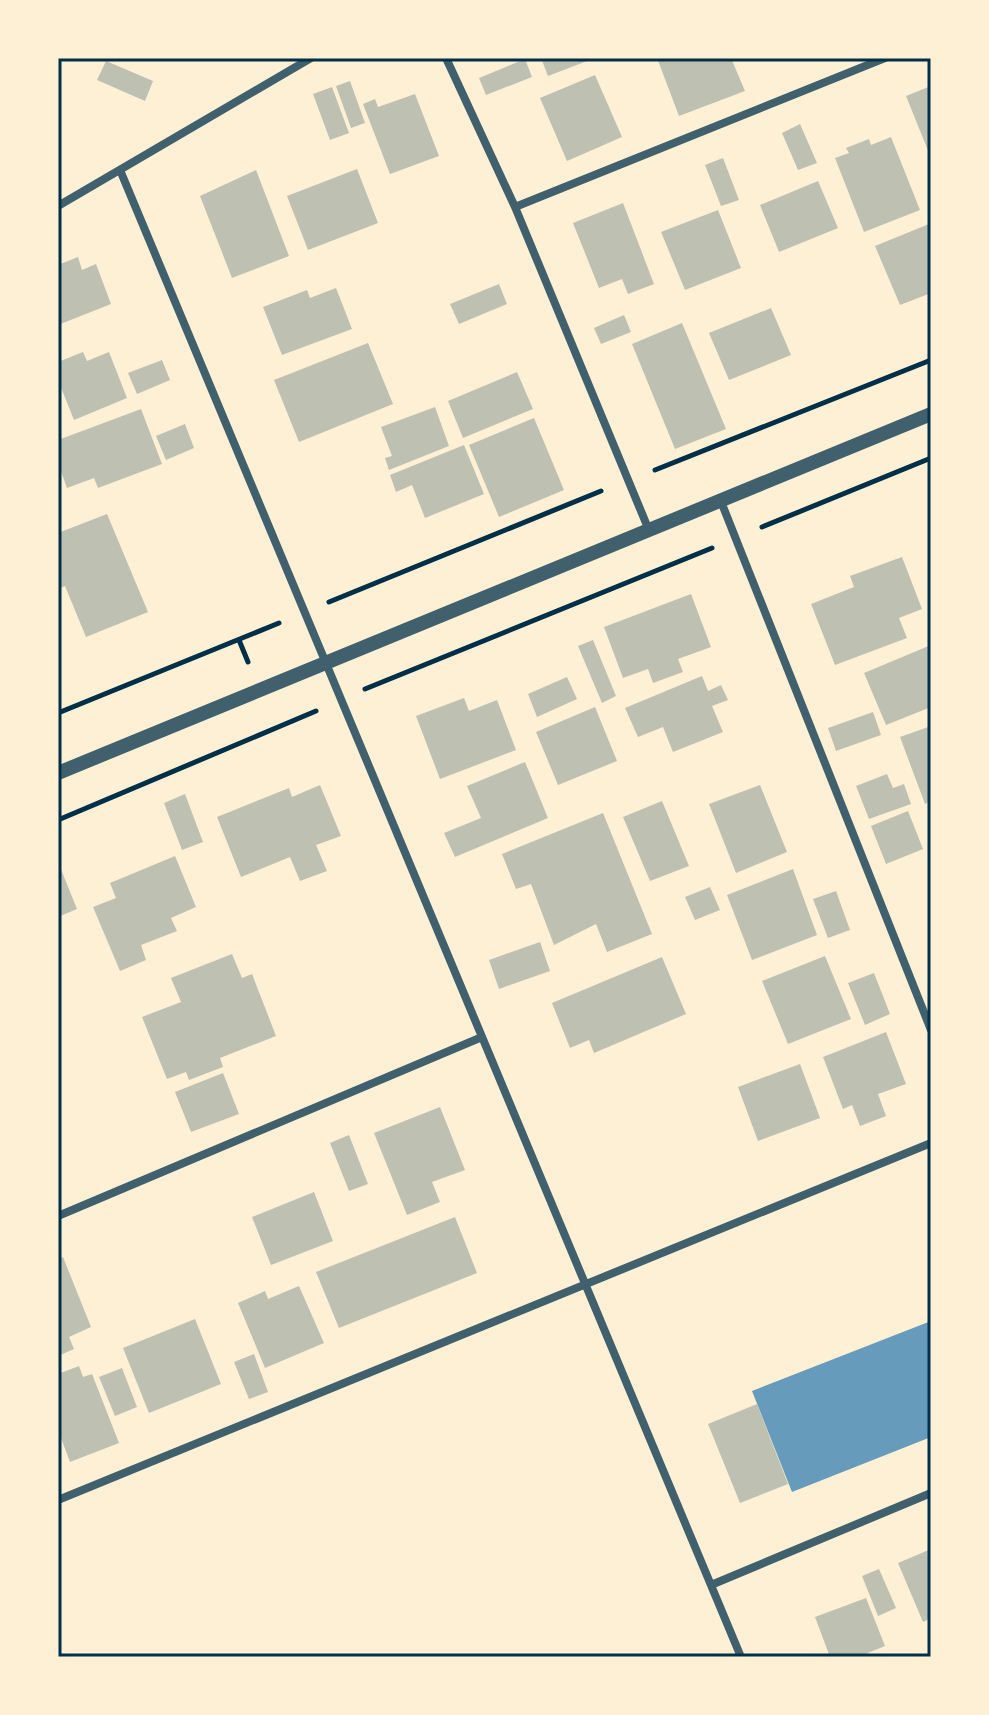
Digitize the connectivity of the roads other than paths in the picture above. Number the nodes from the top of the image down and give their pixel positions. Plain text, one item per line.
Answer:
1 (311, 58) edge
2 (446, 58) edge
3 (885, 58) edge
4 (120, 170) junction
5 (58, 206) edge
6 (515, 207) junction
7 (931, 414) edge
8 (720, 498) junction
9 (648, 528) junction
10 (328, 661) junction
11 (58, 773) edge
12 (931, 1030) edge
13 (482, 1037) junction
14 (931, 1143) edge
15 (58, 1216) edge
16 (587, 1282) junction
17 (931, 1493) edge
18 (58, 1500) edge
19 (711, 1585) junction
20 (741, 1657) edge

1 - 4 street
2 - 6 street
3 - 6 street
4 - 5 street
4 - 10 street
6 - 9 street
7 - 8 street
8 - 9 street
8 - 12 street
9 - 10 street
10 - 11 street
10 - 13 street
13 - 15 street
13 - 16 street
14 - 16 street
16 - 18 street
16 - 19 street
17 - 19 street
19 - 20 street

